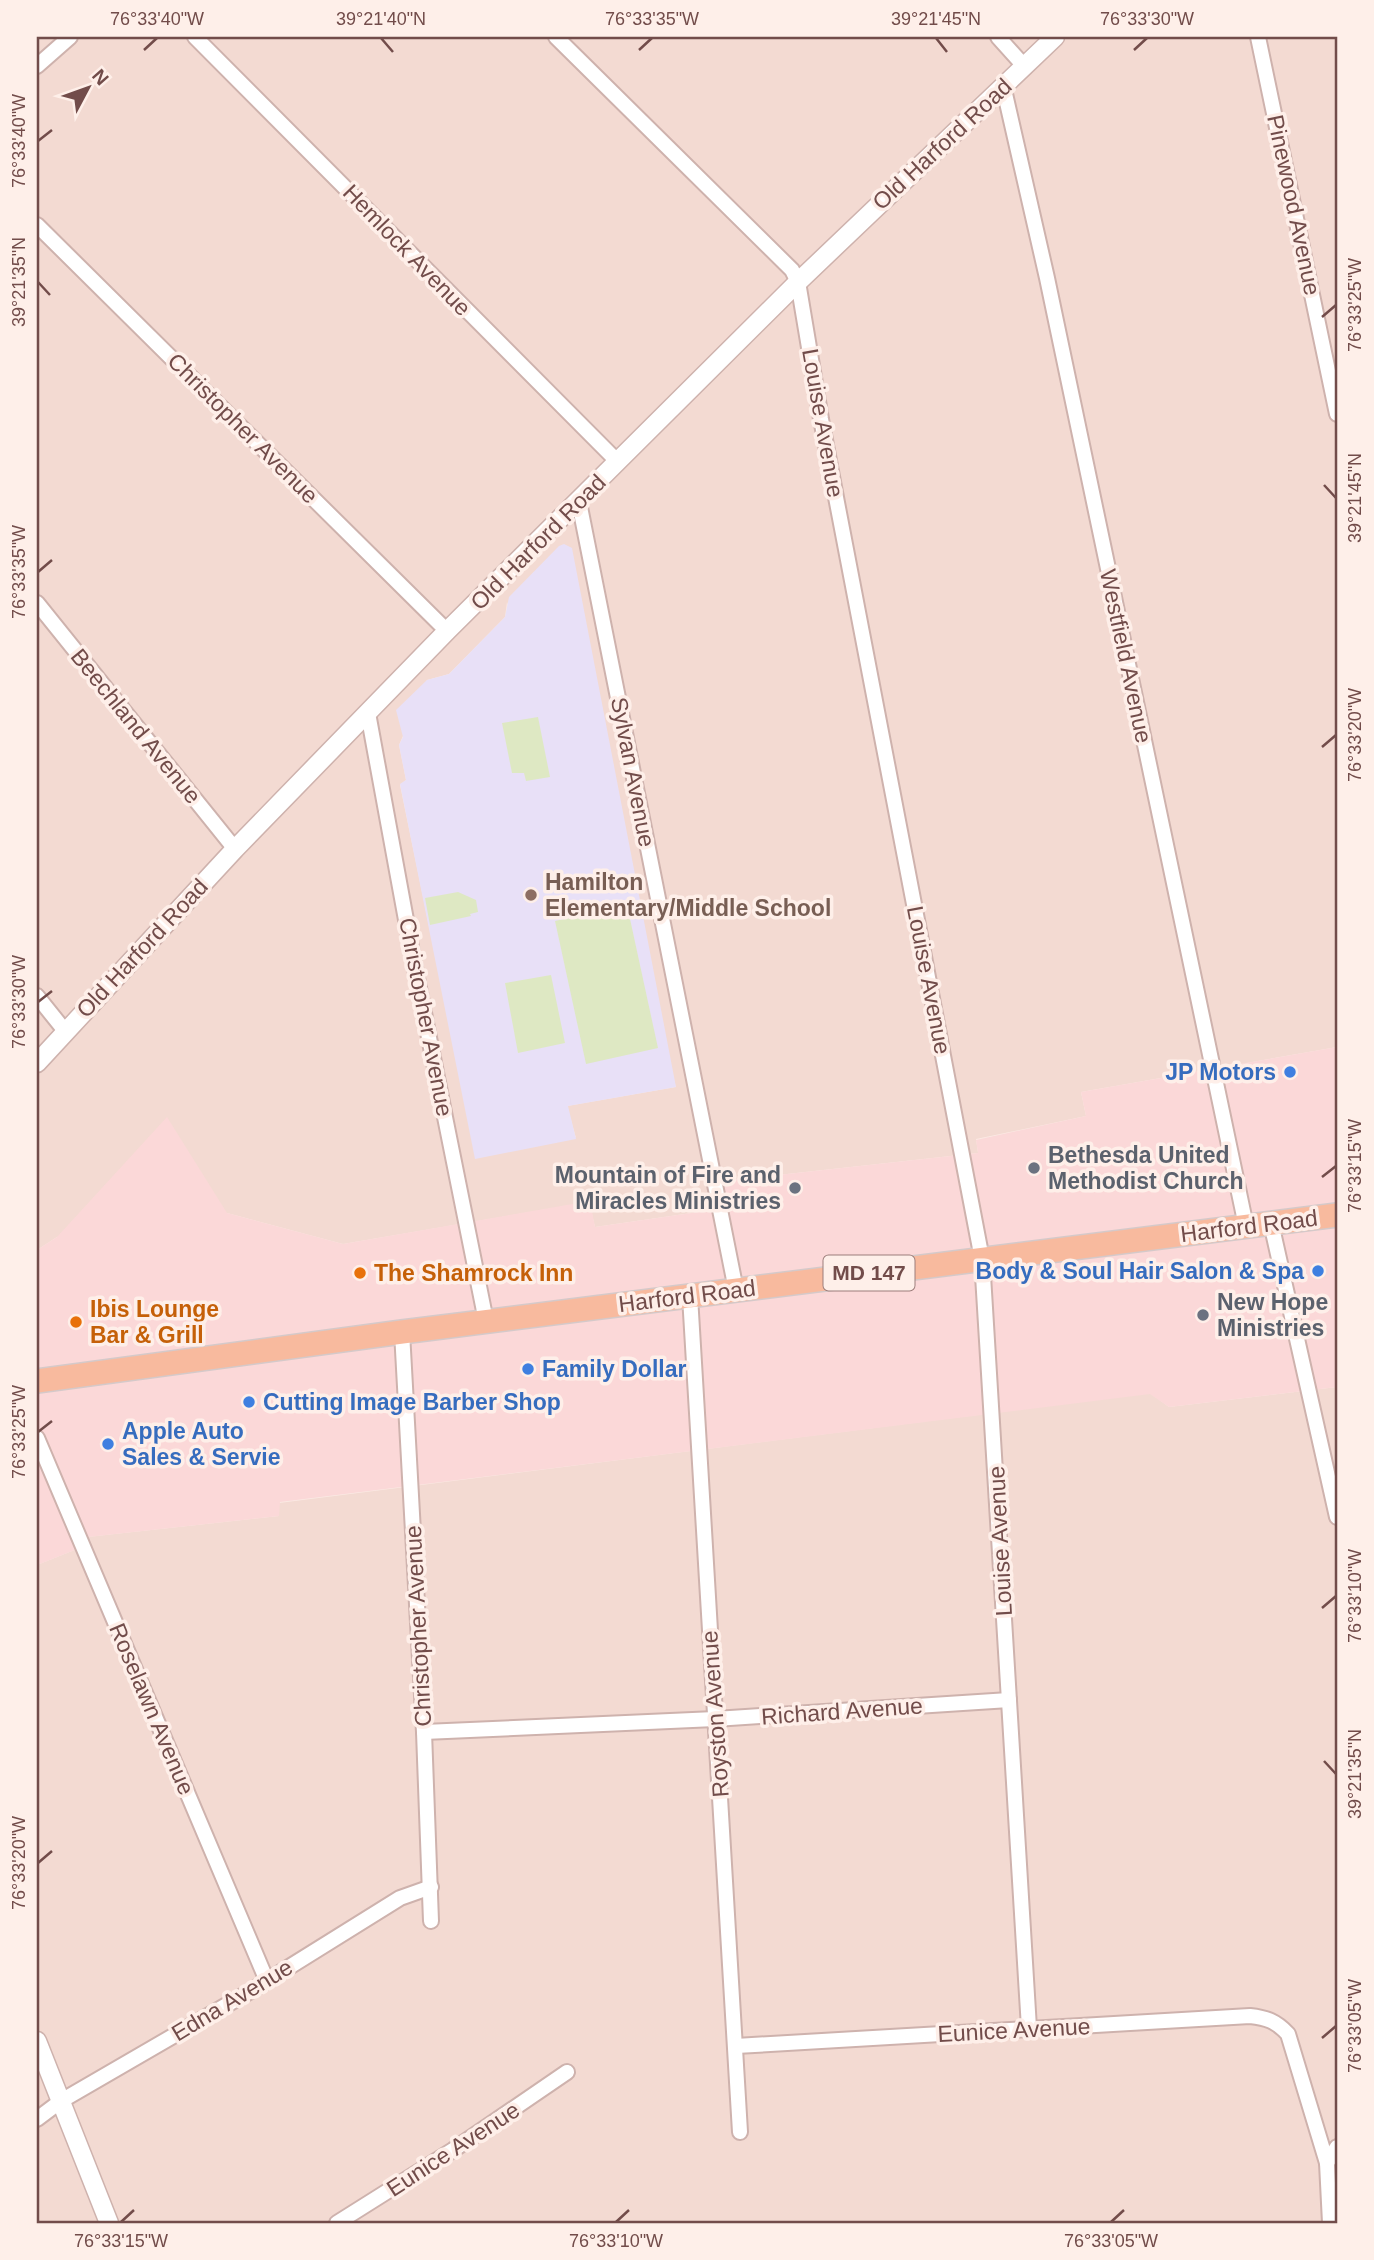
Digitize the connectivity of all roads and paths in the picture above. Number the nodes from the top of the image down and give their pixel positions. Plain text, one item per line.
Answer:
1 (70, 37) edge
2 (195, 37) edge
3 (556, 37) edge
4 (998, 37) edge
5 (1055, 37) edge
6 (1258, 37) edge
7 (37, 66) edge
8 (1025, 66) junction
9 (1003, 85) junction
10 (37, 225) edge
11 (798, 282) junction
12 (1337, 414) edge
13 (618, 462) junction
14 (579, 502) junction
15 (37, 603) edge
16 (447, 631) junction
17 (368, 713) junction
18 (235, 849) junction
19 (37, 996) edge
20 (65, 1031) junction
21 (37, 1063) edge
22 (1337, 1215) edge
23 (1271, 1223) junction
24 (1246, 1226) junction
25 (982, 1259) junction
26 (736, 1290) junction
27 (690, 1296) junction
28 (486, 1321) junction
29 (402, 1332) junction
30 (37, 1381) edge
31 (37, 1438) edge
32 (1337, 1517) edge
33 (1009, 1700) junction
34 (715, 1719) junction
35 (424, 1732) junction
36 (431, 1887) junction
37 (431, 1921) dead end
38 (267, 1981) junction
39 (1029, 2028) junction
40 (37, 2040) edge
41 (736, 2046) junction
42 (567, 2071) dead end
43 (61, 2101) junction
44 (37, 2119) edge
45 (740, 2132) dead end
46 (1337, 2147) edge
47 (1327, 2164) junction
48 (109, 2223) edge
49 (337, 2223) edge
50 (1330, 2223) edge

1 - 7 street
2 - 13 street, Hemlock Avenue
3 - 11 street, Louise Avenue
4 - 8 street
5 - 8 street, Old Harford Road
6 - 12 street, Pinewood Avenue
8 - 9 street, Old Harford Road
9 - 11 street, Old Harford Road
9 - 24 street, Westfield Avenue
10 - 16 street, Christopher Avenue
11 - 13 street, Old Harford Road
11 - 25 street, Louise Avenue
13 - 14 street, Old Harford Road
14 - 16 street, Old Harford Road
14 - 26 street, Sylvan Avenue
15 - 18 street, Beechland Avenue
16 - 17 street, Old Harford Road
17 - 18 street, Old Harford Road
17 - 28 street, Christopher Avenue
18 - 20 street, Old Harford Road
19 - 20 street
20 - 21 street, Old Harford Road
22 - 23 main road, Harford Road / MD 147
23 - 24 main road, Harford Road / MD 147
23 - 32 street
24 - 25 main road, Harford Road / MD 147
25 - 26 main road, Harford Road / MD 147
25 - 33 street, Louise Avenue
26 - 27 main road, Harford Road / MD 147
27 - 28 main road, Harford Road / MD 147
27 - 34 street, Royston Avenue
28 - 29 main road, Harford Road / MD 147
29 - 30 main road, Harford Road / MD 147
29 - 35 street, Christopher Avenue
31 - 38 street, Roselawn Avenue
33 - 34 street, Richard Avenue
33 - 39 street, Louise Avenue
34 - 35 street, Richard Avenue
34 - 41 street, Royston Avenue
35 - 36 street, Christopher Avenue
36 - 37 street, Christopher Avenue
36 - 38 street, Edna Avenue
38 - 43 street, Edna Avenue
39 - 41 street, Eunice Avenue
39 - 47 street, Eunice Avenue
40 - 43 street
41 - 45 street, Royston Avenue
42 - 49 street, Eunice Avenue
43 - 44 street, Edna Avenue
43 - 48 street
46 - 47 street
47 - 50 street

